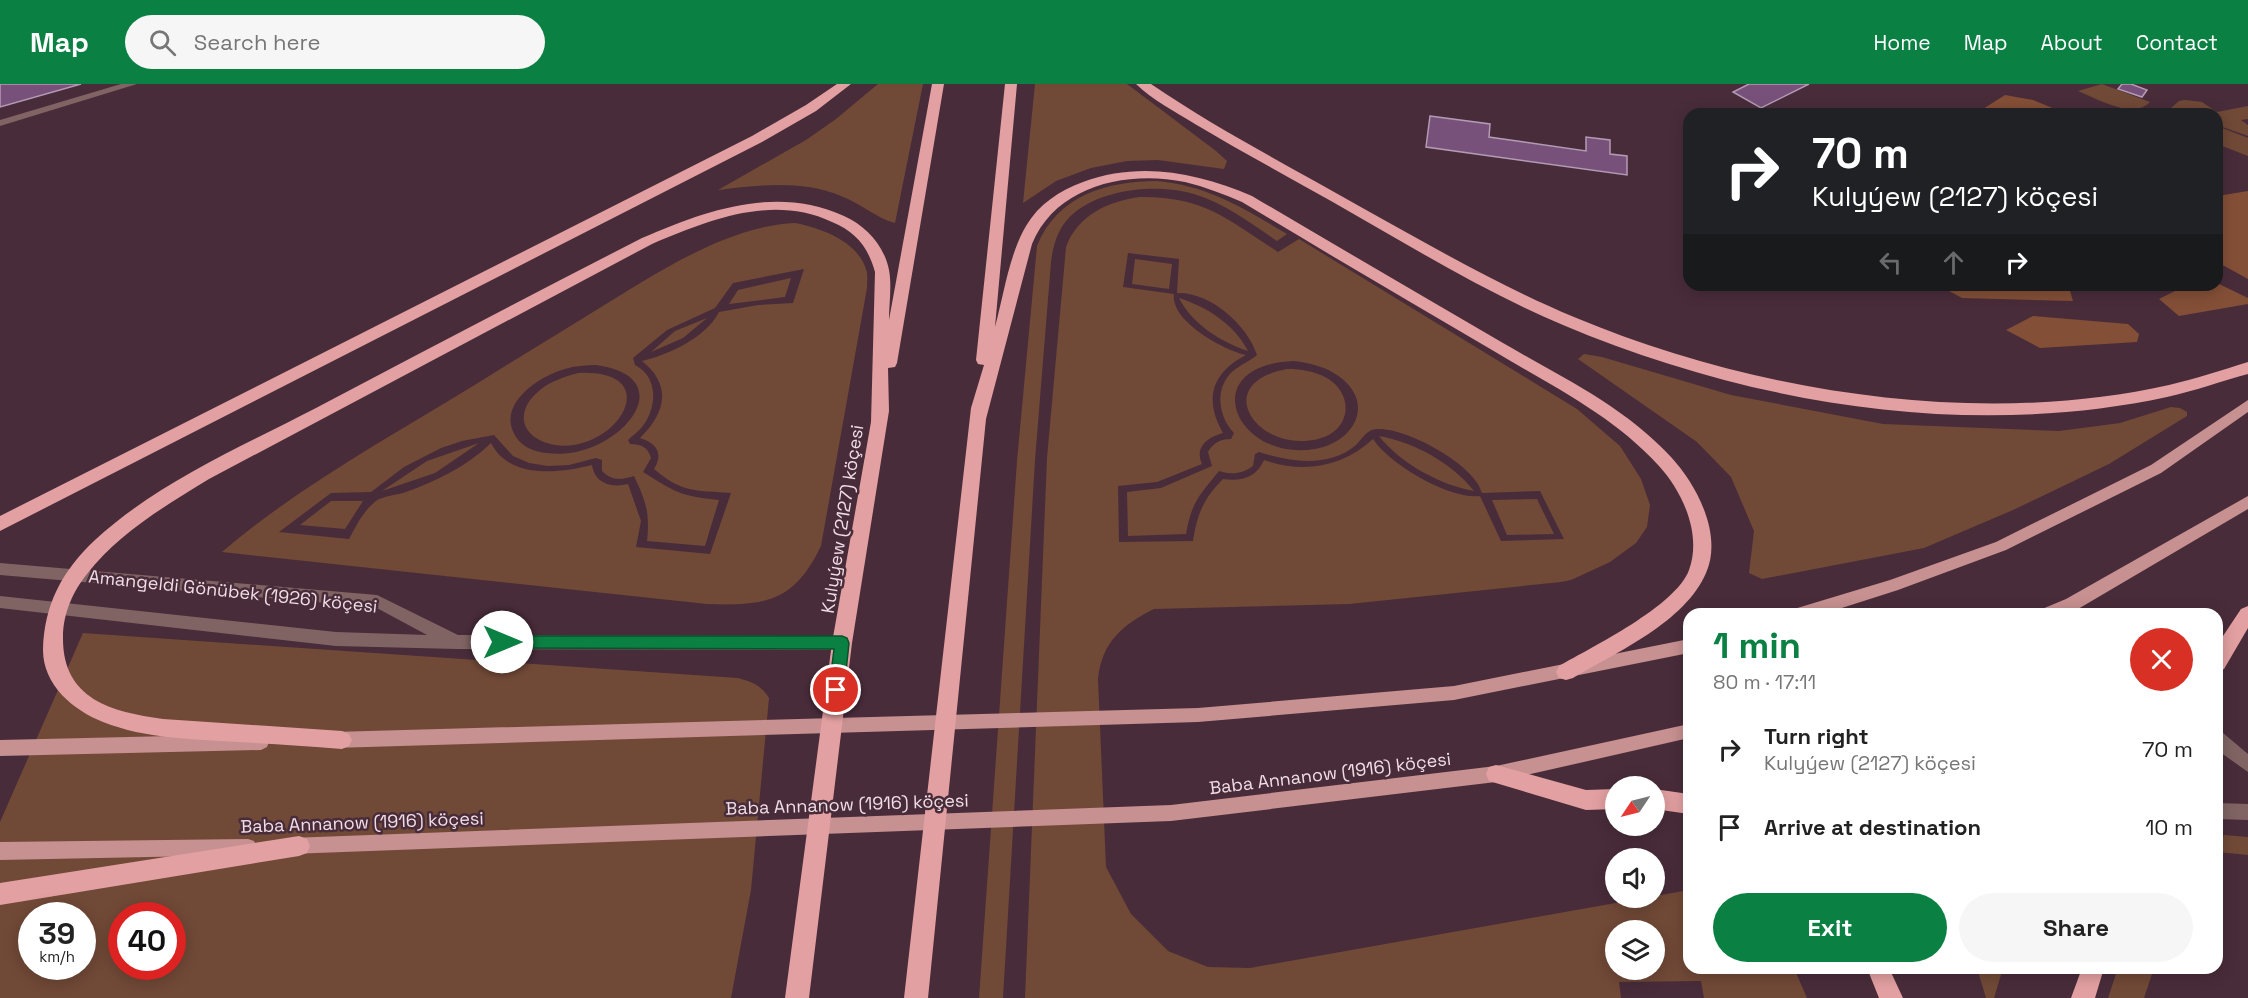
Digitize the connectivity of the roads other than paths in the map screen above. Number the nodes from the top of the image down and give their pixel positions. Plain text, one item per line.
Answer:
1 (132, 84) edge
2 (845, 84) edge
3 (938, 84) edge
4 (1011, 84) edge
5 (1142, 84) edge
6 (0, 123) edge
7 (2248, 368) edge
8 (2248, 405) edge
9 (978, 419) junction
10 (879, 422) junction
11 (2248, 502) edge
12 (0, 524) edge
13 (0, 569) edge
14 (0, 602) edge
15 (1820, 608) edge
16 (2062, 608) edge
17 (2248, 614) edge
18 (457, 642) junction
19 (842, 643) junction
20 (1683, 646) edge
21 (2223, 652) edge
22 (1566, 672) junction
23 (1683, 732) edge
24 (342, 740) junction
25 (2223, 745) edge
26 (0, 748) edge
27 (2248, 764) edge
28 (1496, 774) junction
29 (1605, 799) edge
30 (1665, 801) edge
31 (1683, 803) edge
32 (2223, 811) edge
33 (2248, 812) edge
34 (299, 846) junction
35 (0, 851) edge
36 (0, 894) edge
37 (1881, 974) edge
38 (2091, 974) edge
39 (797, 998) edge
40 (916, 998) edge
41 (1891, 998) edge
42 (2083, 998) edge

1 - 6 street
2 - 12 highway
3 - 10 highway, Kulyýew (2127) köçesi
4 - 9 highway
5 - 7 highway
8 - 15 main road
9 - 22 highway
9 - 40 highway
10 - 19 highway, Kulyýew (2127) köçesi
10 - 24 highway
11 - 16 main road
13 - 18 street, Amangeldi Gönübek (1926) köçesi
14 - 18 street, Amangeldi Gönübek (1926) köçesi
17 - 21 highway
18 - 19 street, Amangeldi Gönübek (1926) köçesi
19 - 39 highway, Kulyýew (2127) köçesi
20 - 22 main road
22 - 24 main road
23 - 28 main road, Baba Annanow (1916) köçesi
24 - 26 main road
25 - 27 street
28 - 29 highway
28 - 34 main road, Baba Annanow (1916) köçesi
30 - 31 highway
32 - 33 street
34 - 35 main road, Baba Annanow (1916) köçesi
34 - 36 highway
37 - 41 highway
38 - 42 highway

